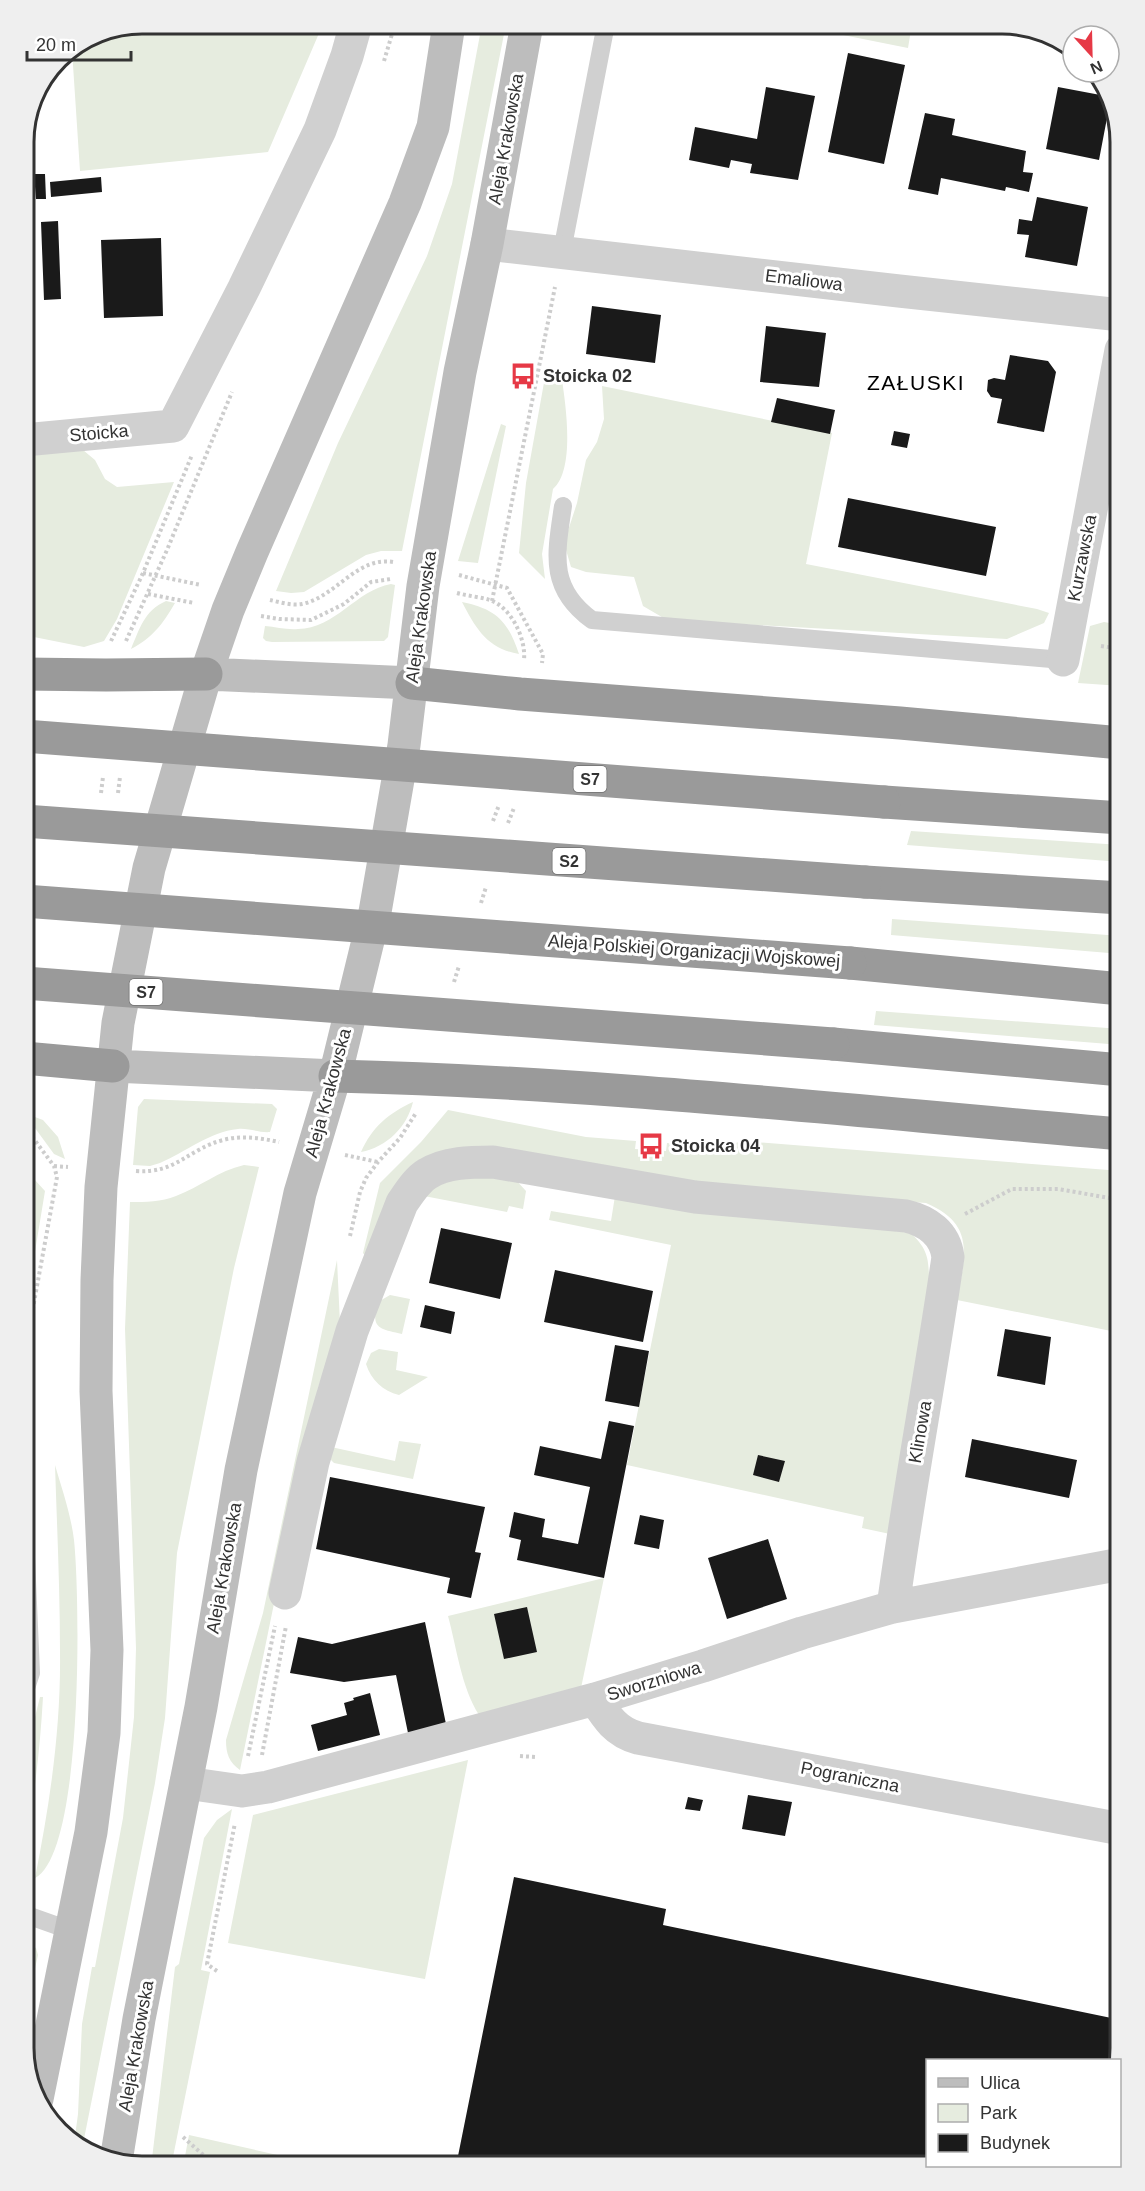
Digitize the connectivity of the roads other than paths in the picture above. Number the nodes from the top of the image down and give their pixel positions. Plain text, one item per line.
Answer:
1 (353, 35) edge
2 (447, 35) edge
3 (525, 35) edge
4 (604, 35) edge
5 (487, 244) junction
6 (562, 251) junction
7 (1110, 314) edge
8 (1110, 409) edge
9 (35, 439) edge
10 (563, 506) dead end
11 (1063, 660) joint
12 (35, 674) edge
13 (206, 674) junction
14 (412, 683) junction
15 (35, 737) edge
16 (1110, 742) edge
17 (1110, 817) edge
18 (35, 822) edge
19 (1110, 897) edge
20 (35, 903) edge
21 (35, 984) edge
22 (1110, 988) edge
23 (35, 1059) edge
24 (112, 1066) junction
25 (1110, 1069) edge
26 (335, 1076) junction
27 (1110, 1133) edge
28 (1110, 1566) edge
29 (285, 1593) road end
30 (893, 1607) junction
31 (595, 1699) junction
32 (186, 1783) junction
33 (1110, 1827) edge
34 (34, 1917) edge
35 (72, 1930) junction
36 (40, 2083) edge
37 (118, 2153) edge

1 - 9 street, Stoicka
2 - 13 main road
3 - 5 main road, Aleja Krakowska
4 - 6 lane
5 - 6 street, Emaliowa
5 - 14 main road, Aleja Krakowska
6 - 7 street, Emaliowa
8 - 11 street, Kurzawska
10 - 11 lane
12 - 13 highway
13 - 14 main road
13 - 24 main road
14 - 16 highway
14 - 26 main road, Aleja Krakowska
15 - 17 highway, S7, bridge
18 - 19 highway, S2, bridge
20 - 22 highway, Aleja Polskiej Organizacji Wojskowej, bridge
21 - 25 highway, S7, bridge
23 - 24 highway
24 - 26 main road
24 - 35 main road
26 - 27 highway
26 - 32 main road, Aleja Krakowska
28 - 30 street, Sworzniowa
29 - 30 street, Klinowa
30 - 31 street, Sworzniowa
31 - 32 street, Sworzniowa
31 - 33 street, Pograniczna
32 - 37 main road, Aleja Krakowska
34 - 35 lane
35 - 36 main road

